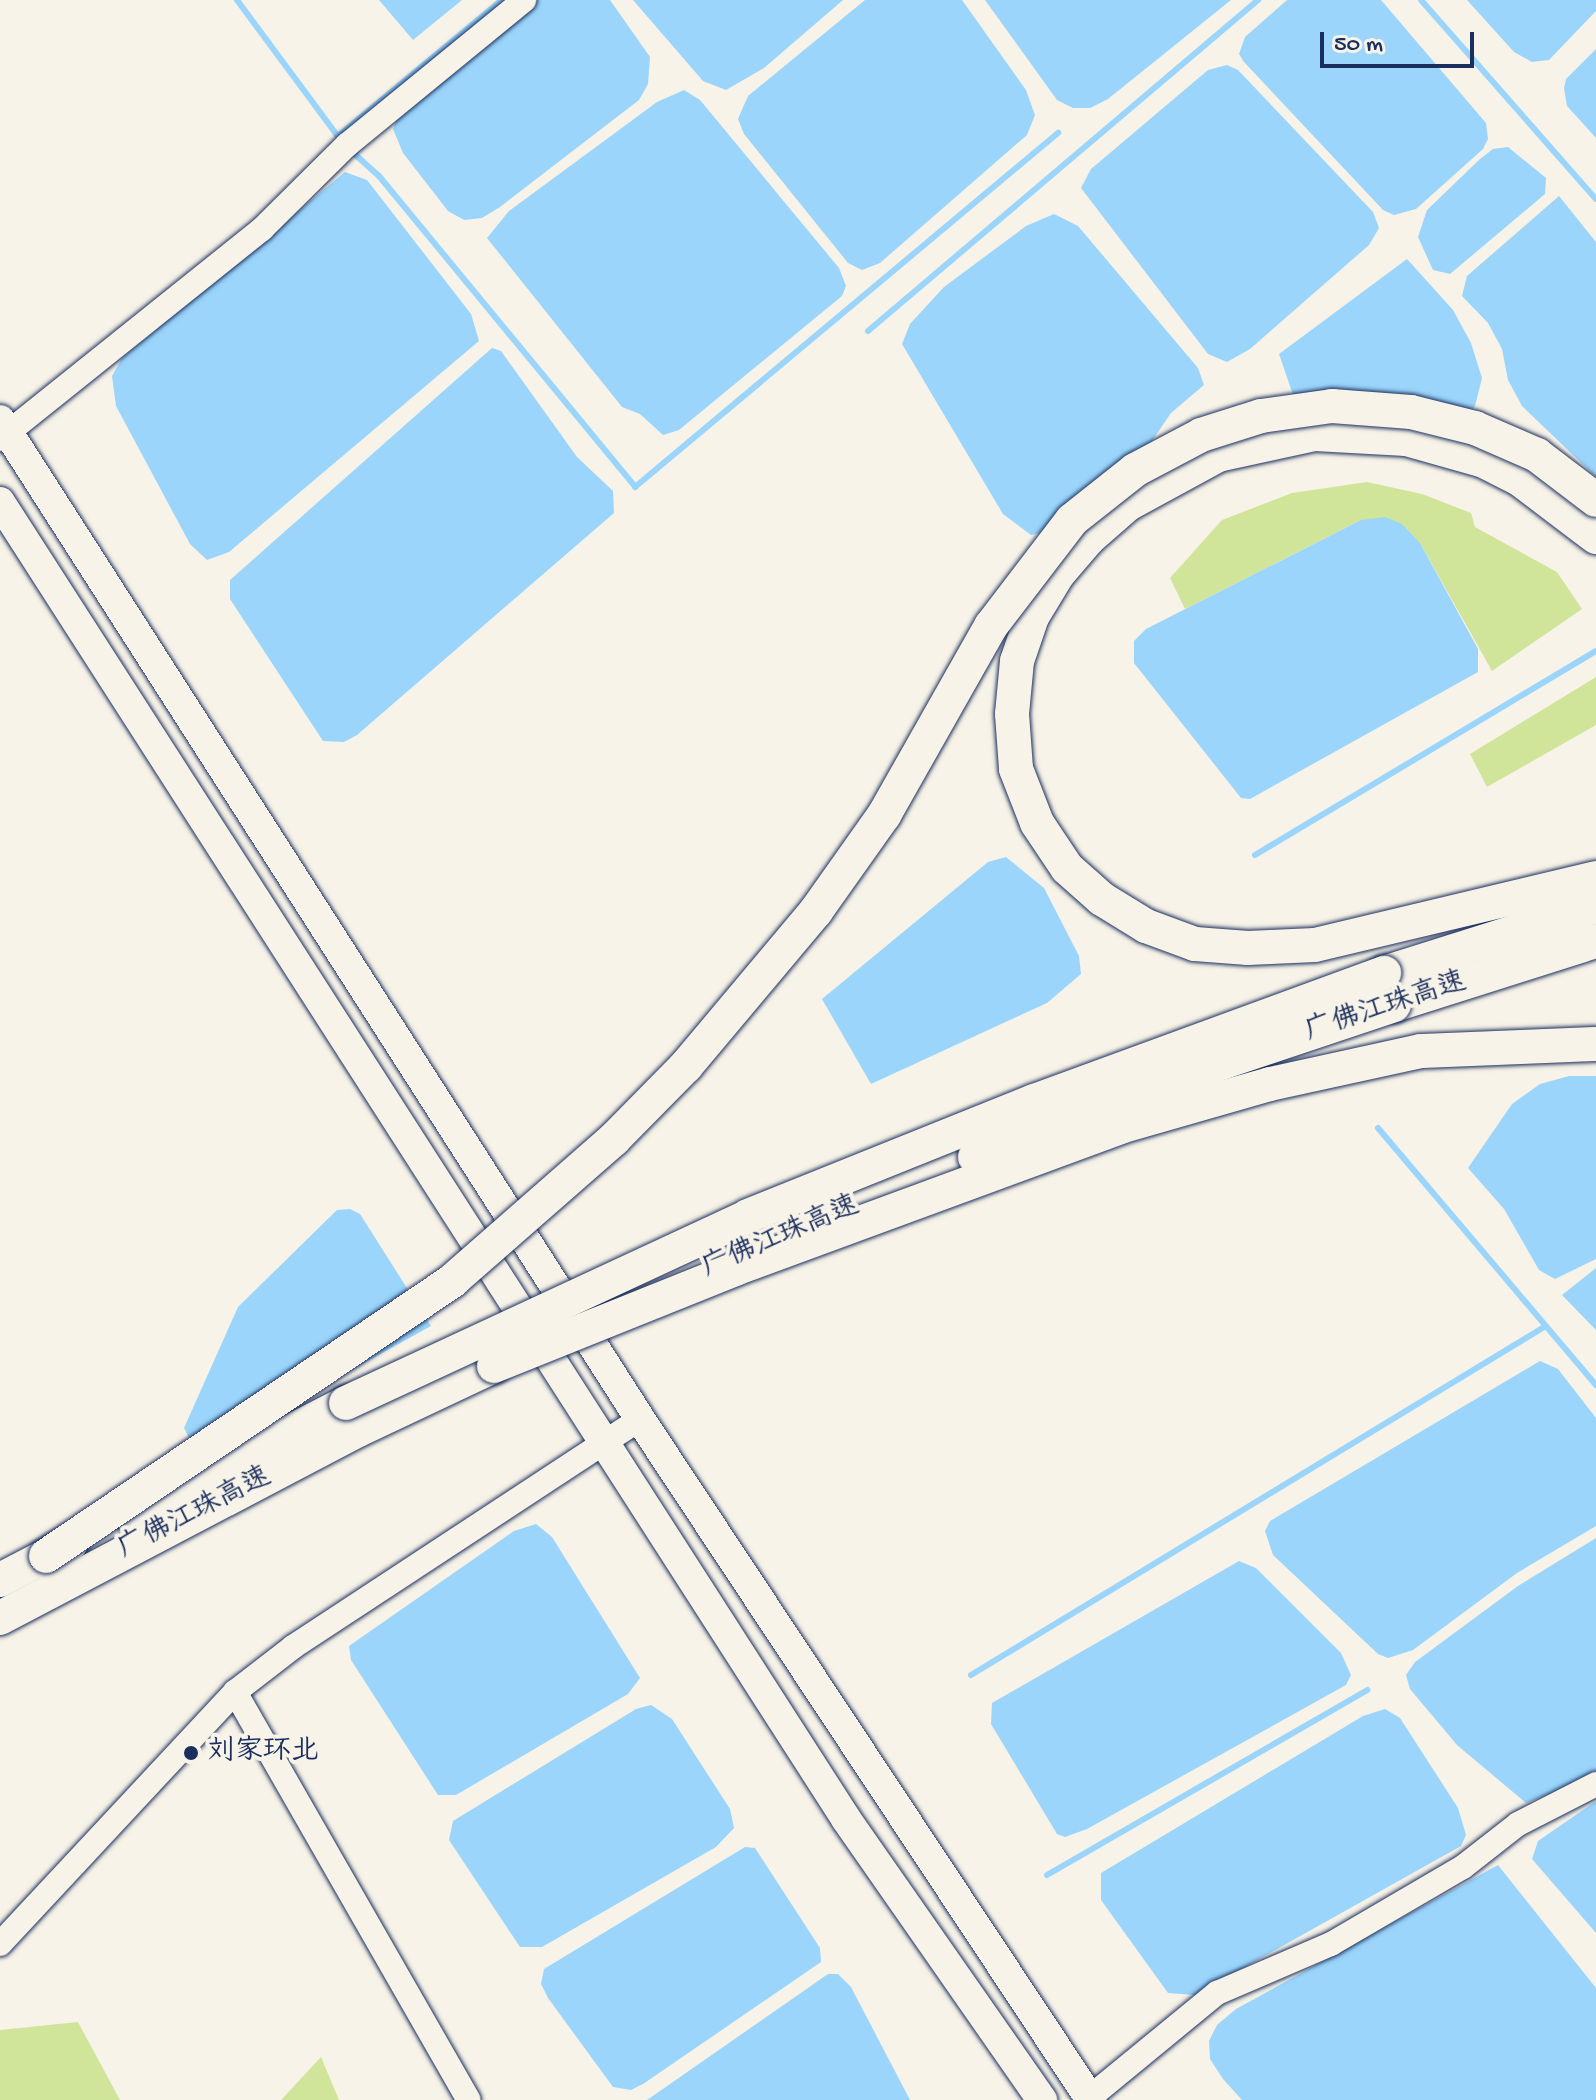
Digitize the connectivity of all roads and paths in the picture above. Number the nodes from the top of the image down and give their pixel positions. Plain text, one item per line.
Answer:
1 (524, 0) edge
2 (3, 431) edge
3 (1596, 500) edge
4 (0, 502) edge
5 (1596, 537) edge
6 (1596, 878) edge
7 (1596, 906) edge
8 (1596, 941) edge
9 (1389, 989) junction
10 (1596, 1044) edge
11 (494, 1366) junction
12 (640, 1419) junction
13 (602, 1443) junction
14 (46, 1556) junction
15 (0, 1580) edge
16 (0, 1618) edge
17 (235, 1692) junction
18 (1596, 1784) edge
19 (0, 1944) edge
20 (1090, 2099) edge
21 (469, 2100) edge
22 (1042, 2100) edge

1 - 2 street
2 - 12 main road
3 - 14 highway, bridge
4 - 13 main road
5 - 6 highway
7 - 9 highway, 广佛江珠高速
8 - 9 highway, 广佛江珠高速
9 - 11 highway, 广佛江珠高速, bridge
9 - 14 highway, 广佛江珠高速, bridge
10 - 11 highway, bridge
11 - 16 highway, 广佛江珠高速
12 - 13 street
12 - 20 main road
13 - 17 street
13 - 22 main road
14 - 15 highway, 广佛江珠高速
17 - 19 street
17 - 21 street
18 - 20 street

